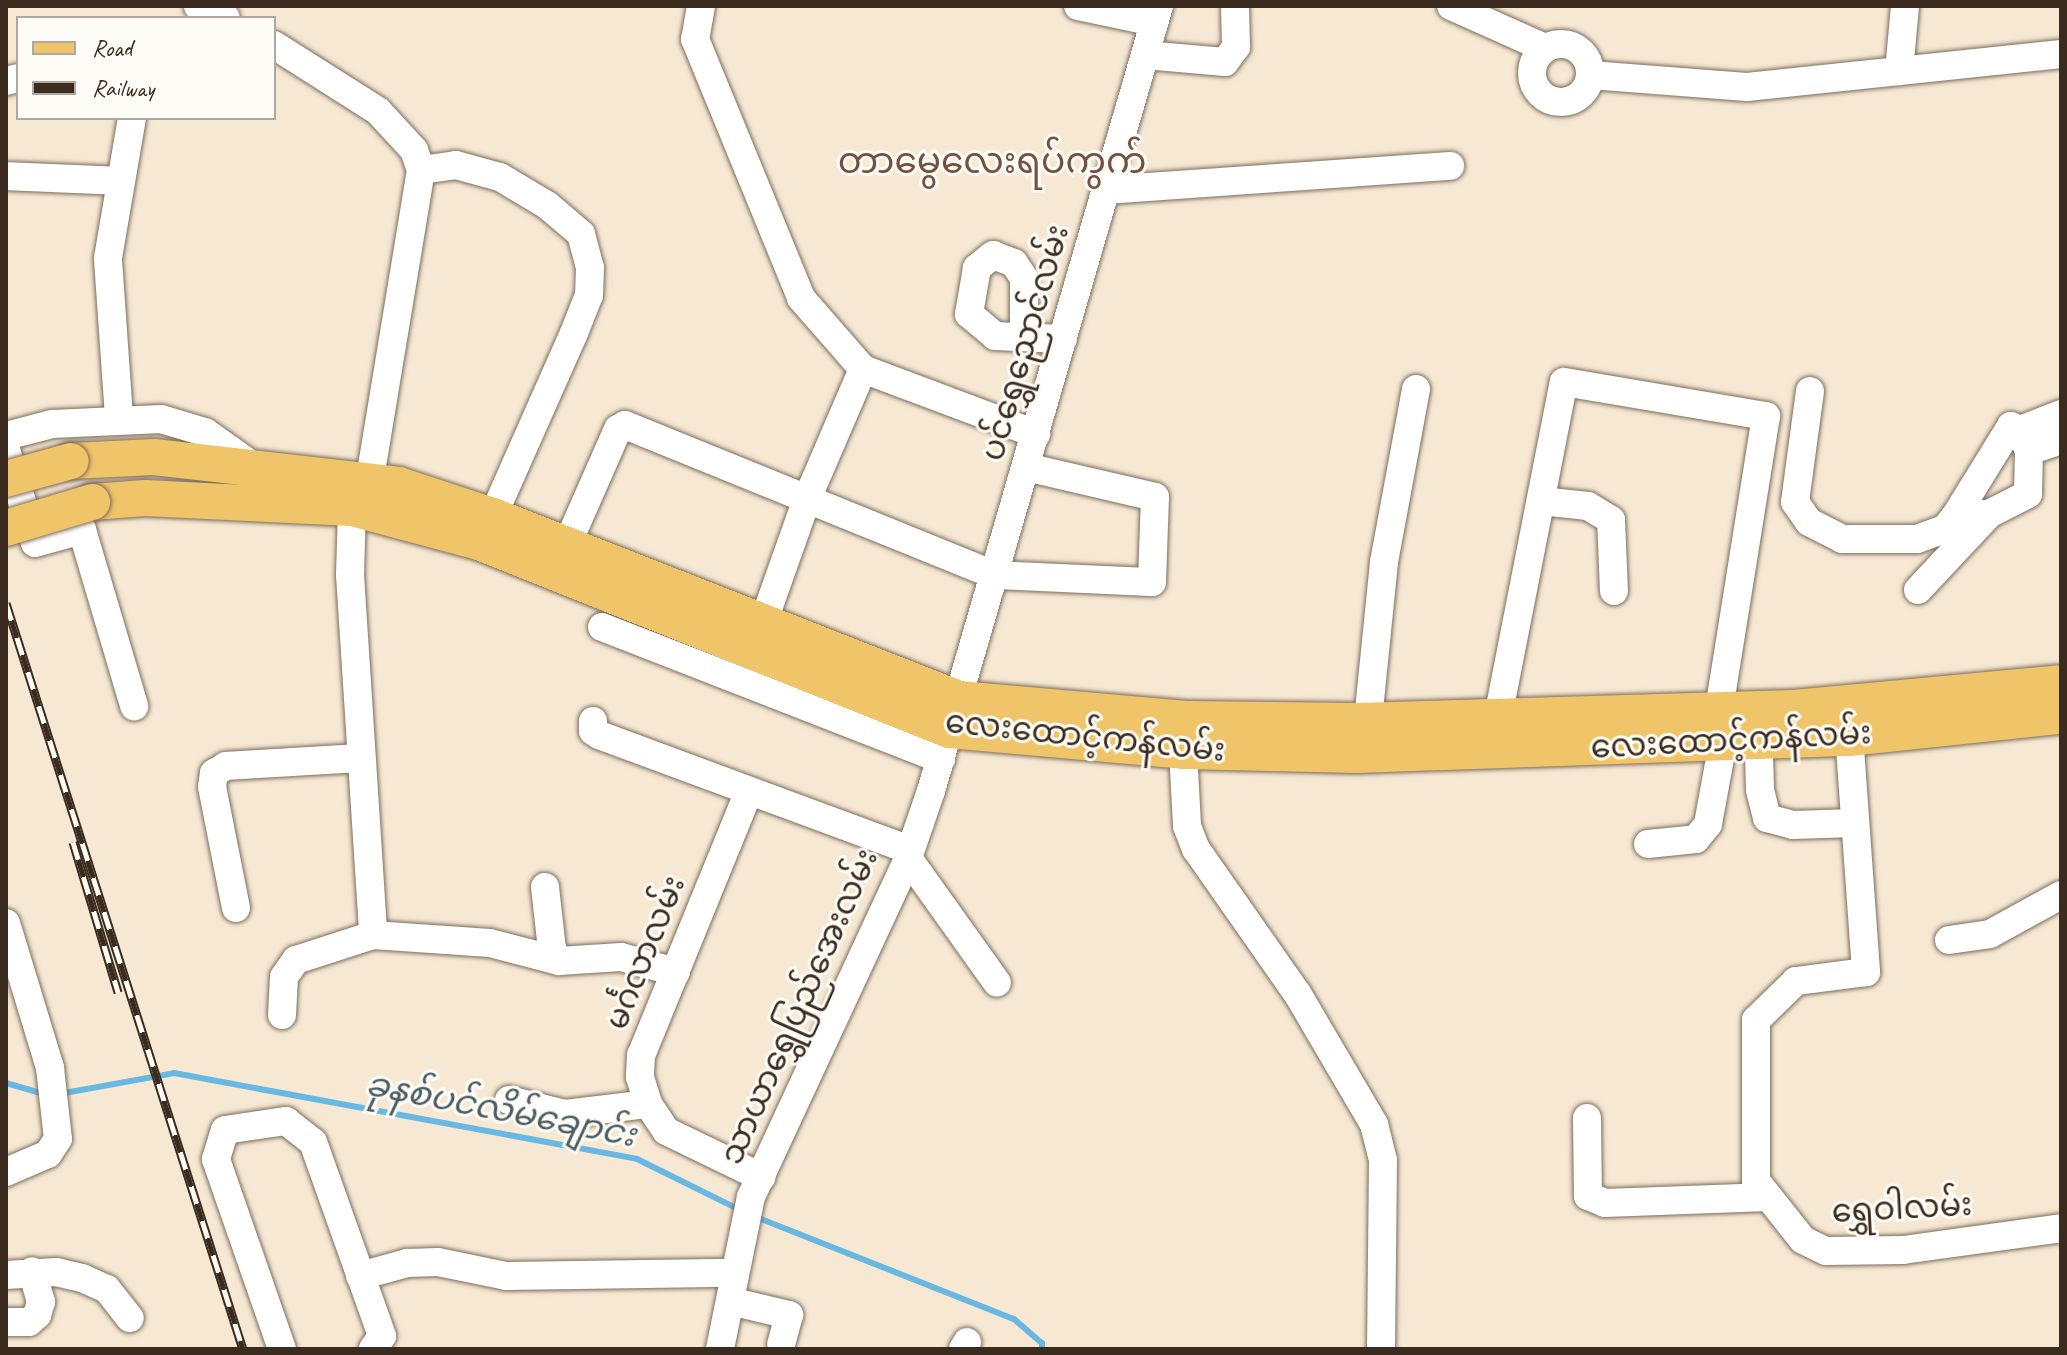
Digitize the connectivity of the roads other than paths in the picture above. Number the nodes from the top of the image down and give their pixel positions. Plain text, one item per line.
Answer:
1 (198, 6) edge
2 (701, 6) edge
3 (1078, 6) edge
4 (1235, 6) edge
5 (1451, 6) edge
6 (1905, 6) edge
7 (1156, 14) edge
8 (221, 16) edge
9 (276, 46) edge
10 (1545, 48) junction
11 (2061, 54) edge
12 (1145, 55) junction
13 (1899, 71) junction
14 (1590, 75) junction
15 (132, 120) edge
16 (1450, 166) dead end
17 (421, 170) junction
18 (6, 176) edge
19 (120, 181) junction
20 (1105, 190) junction
21 (1024, 337) dead end
22 (1063, 339) junction
23 (863, 369) junction
24 (1416, 389) dead end
25 (1810, 391) dead end
26 (2061, 414) edge
27 (119, 417) junction
28 (1036, 434) junction
29 (6, 436) edge
30 (2061, 440) edge
31 (2025, 441) junction
32 (6, 450) edge
33 (253, 466) junction
34 (1026, 467) junction
35 (6, 479) edge
36 (361, 494) junction
37 (807, 499) junction
38 (1541, 501) junction
39 (1989, 514) junction
40 (1956, 515) junction
41 (493, 516) junction
42 (6, 528) edge
43 (567, 545) junction
44 (995, 575) junction
45 (606, 577) junction
46 (1918, 590) dead end
47 (1614, 591) dead end
48 (745, 626) junction
49 (602, 627) dead end
50 (2051, 700) edge
51 (134, 706) dead end
52 (1498, 717) junction
53 (593, 721) dead end
54 (1848, 721) junction
55 (1754, 723) junction
56 (950, 729) junction
57 (1361, 732) junction
58 (1183, 751) junction
59 (359, 758) junction
60 (749, 791) junction
61 (1855, 823) junction
62 (1648, 844) dead end
63 (908, 854) junction
64 (545, 887) dead end
65 (2061, 895) edge
66 (236, 908) dead end
67 (6, 923) edge
68 (373, 935) junction
69 (1949, 940) dead end
70 (559, 961) junction
71 (676, 972) junction
72 (997, 983) dead end
73 (282, 1015) dead end
74 (509, 1100) dead end
75 (648, 1104) junction
76 (1587, 1118) dead end
77 (6, 1172) edge
78 (756, 1187) junction
79 (1768, 1197) junction
80 (2061, 1228) edge
81 (19, 1273) edge
82 (360, 1276) junction
83 (731, 1287) junction
84 (130, 1318) dead end
85 (6, 1322) edge
86 (781, 1344) dead end
87 (282, 1349) edge
88 (373, 1349) edge
89 (720, 1349) edge
90 (1381, 1349) edge

1 - 8 street
2 - 23 street
3 - 7 street
4 - 12 street
5 - 10 street
6 - 13 street
7 - 12 street, ပင်ရွှေညောင်လမ်း
9 - 17 street
10 - 14 street
10 - 14 street
11 - 13 street
12 - 20 street, ပင်ရွှေညောင်လမ်း
13 - 14 street
15 - 19 street
16 - 20 street
17 - 36 street
17 - 41 street
18 - 19 street
19 - 27 street
20 - 22 street, ပင်ရွှေညောင်လမ်း
21 - 22 street
22 - 28 street, ပင်ရွှေညောင်လမ်း
23 - 28 street
23 - 37 street
24 - 57 street
25 - 40 street
26 - 31 street
27 - 29 street
27 - 33 street
28 - 34 street, ပင်ရွှေညောင်လမ်း
30 - 31 street
31 - 39 street
31 - 40 street
32 - 51 street
33 - 35 main road, လေးထောင့်ကန်လမ်း, bridge
33 - 36 main road, လေးထောင့်ကန်လမ်း
34 - 44 street, ပင်ရွှေညောင်လမ်း
34 - 44 street
36 - 41 main road, လေးထောင့်ကန်လမ်း
36 - 42 main road, လေးထောင့်ကန်လမ်း, bridge
36 - 45 main road, လေးထောင့်ကန်လမ်း
36 - 59 street
37 - 43 street
37 - 44 street
37 - 48 street
38 - 47 street
38 - 52 street
38 - 55 street
39 - 40 street
39 - 46 street
41 - 43 main road, လေးထောင့်ကန်လမ်း
43 - 45 main road, လေးထောင့်ကန်လမ်း
44 - 56 street, ပင်ရွှေညောင်လမ်း
45 - 48 main road, လေးထောင့်ကန်လမ်း
48 - 56 main road, လေးထောင့်ကန်လမ်း
49 - 56 street
50 - 54 main road, လေးထောင့်ကန်လမ်း
52 - 55 main road, လေးထောင့်ကန်လမ်း
52 - 57 main road, လေးထောင့်ကန်လမ်း
53 - 60 street
54 - 55 main road, လေးထောင့်ကန်လမ်း
54 - 61 street
55 - 57 main road, လေးထောင့်ကန်လမ်း
55 - 61 street
55 - 62 street
56 - 57 main road, လေးထောင့်ကန်လမ်း
56 - 58 main road, လေးထောင့်ကန်လမ်း
56 - 63 street, သာယာရွှေပြည်အေးလမ်း
57 - 58 main road, လေးထောင့်ကန်လမ်း
58 - 90 street
59 - 66 street
59 - 68 street
60 - 63 street
60 - 71 street, မင်္ဂလာလမ်း
61 - 79 street
63 - 72 street
63 - 78 street, သာယာရွှေပြည်အေးလမ်း
64 - 70 street
65 - 69 street
67 - 77 street
68 - 70 street
68 - 73 street
70 - 71 street
71 - 75 street, မင်္ဂလာလမ်း
74 - 75 street
75 - 78 street, မင်္ဂလာလမ်း
76 - 79 street
78 - 83 street, သာယာရွှေပြည်အေးလမ်း
79 - 80 street, ရွှေဝါလမ်း
81 - 84 street
81 - 85 street
82 - 83 street
82 - 87 street
82 - 88 street
83 - 86 street
83 - 89 street, သာယာရွှေပြည်အေးလမ်း

